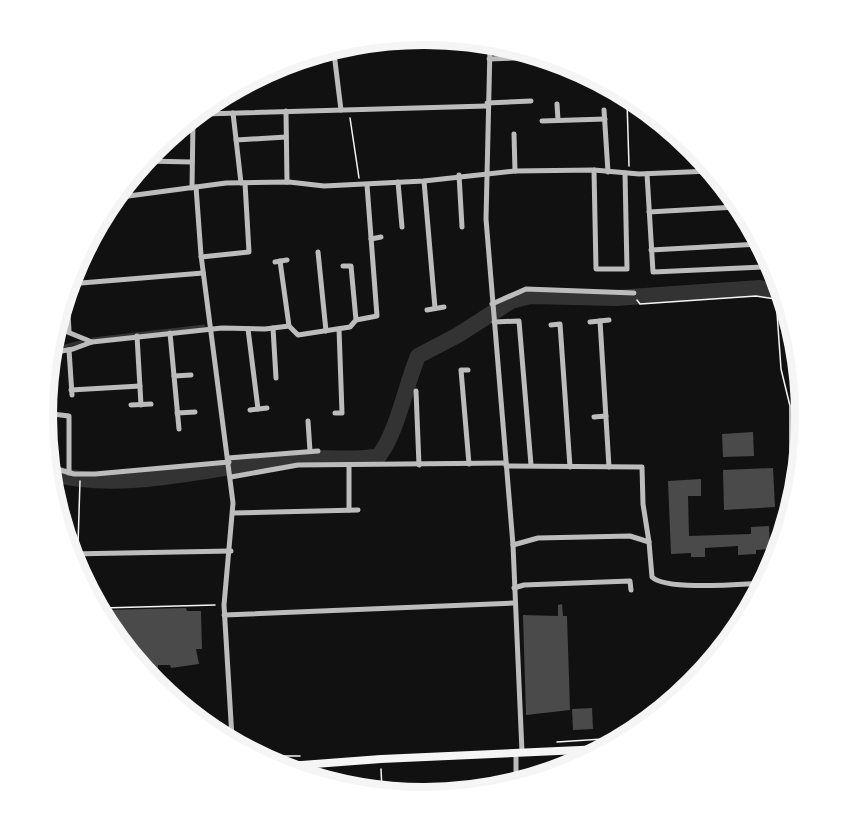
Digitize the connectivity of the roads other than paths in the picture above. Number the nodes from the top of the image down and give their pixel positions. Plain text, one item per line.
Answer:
1 (490, 51) edge
2 (335, 57) edge
3 (520, 58) edge
4 (489, 59) junction
5 (531, 101) dead end
6 (487, 104) junction
7 (557, 104) dead end
8 (344, 110) junction
9 (604, 110) dead end
10 (286, 111) junction
11 (232, 113) junction
12 (211, 114) edge
13 (605, 119) junction
14 (558, 120) junction
15 (542, 121) dead end
16 (193, 127) edge
17 (514, 134) dead end
18 (286, 137) junction
19 (236, 140) junction
20 (156, 161) edge
21 (192, 162) junction
22 (594, 170) junction
23 (516, 171) junction
24 (703, 171) edge
25 (608, 172) junction
26 (485, 173) junction
27 (627, 173) junction
28 (647, 174) junction
29 (459, 175) junction
30 (424, 181) junction
31 (287, 182) junction
32 (398, 182) junction
33 (243, 183) junction
34 (364, 185) junction
35 (194, 187) junction
36 (126, 195) edge
37 (732, 207) edge
38 (649, 212) junction
39 (402, 227) dead end
40 (462, 227) dead end
41 (428, 229) junction
42 (420, 230) dead end
43 (381, 237) dead end
44 (370, 238) junction
45 (754, 244) edge
46 (651, 250) junction
47 (318, 252) dead end
48 (201, 257) junction
49 (281, 261) dead end
50 (343, 266) dead end
51 (764, 266) edge
52 (441, 268) dead end
53 (431, 269) junction
54 (203, 273) junction
55 (78, 283) edge
56 (633, 293) dead end
57 (492, 304) junction
58 (444, 307) dead end
59 (435, 308) junction
60 (427, 310) dead end
61 (68, 313) edge
62 (356, 320) junction
63 (609, 320) dead end
64 (600, 321) junction
65 (494, 322) junction
66 (590, 322) dead end
67 (551, 324) dead end
68 (289, 326) junction
69 (273, 328) junction
70 (248, 329) junction
71 (339, 329) junction
72 (64, 330) edge
73 (210, 330) junction
74 (69, 331) junction
75 (326, 332) junction
76 (170, 333) junction
77 (137, 336) junction
78 (92, 342) junction
79 (69, 350) junction
80 (60, 351) edge
81 (468, 370) dead end
82 (594, 372) dead end
83 (603, 372) junction
84 (191, 375) dead end
85 (174, 376) junction
86 (276, 378) dead end
87 (140, 386) junction
88 (416, 391) dead end
89 (131, 405) dead end
90 (141, 405) junction
91 (152, 405) dead end
92 (267, 408) dead end
93 (258, 409) junction
94 (250, 410) dead end
95 (195, 412) dead end
96 (335, 413) dead end
97 (53, 414) edge
98 (177, 414) junction
99 (606, 416) junction
100 (594, 417) dead end
101 (308, 421) dead end
102 (567, 423) junction
103 (558, 424) dead end
104 (179, 429) dead end
105 (266, 446) dead end
106 (310, 451) junction
107 (318, 451) dead end
108 (267, 455) junction
109 (229, 462) junction
110 (469, 464) junction
111 (419, 465) junction
112 (506, 465) junction
113 (531, 465) junction
114 (349, 466) junction
115 (570, 466) junction
116 (609, 467) junction
117 (58, 469) edge
118 (69, 472) junction
119 (231, 475) junction
120 (349, 510) junction
121 (358, 510) dead end
122 (233, 513) junction
123 (649, 542) junction
124 (513, 545) junction
125 (231, 550) junction
126 (80, 553) edge
127 (757, 583) edge
128 (514, 588) junction
129 (631, 590) dead end
130 (514, 603) junction
131 (224, 615) junction
132 (232, 733) edge
133 (590, 749) edge
134 (519, 752) junction
135 (298, 765) edge
136 (516, 776) edge

1 - 4 street
2 - 8 street
3 - 4 street
4 - 6 street
5 - 6 street
6 - 8 street
6 - 26 street
7 - 14 street
8 - 10 street
9 - 13 street
10 - 11 street
10 - 18 street
11 - 12 street
11 - 19 street
13 - 14 street
13 - 25 street
14 - 15 street
16 - 21 street
17 - 23 street
18 - 19 street
18 - 31 street
19 - 33 street
20 - 21 street
21 - 35 street
22 - 23 street
22 - 25 street
22 - 27 street
23 - 26 street
24 - 28 street
25 - 27 street
26 - 29 street
26 - 57 street
27 - 28 street
28 - 38 street
29 - 30 street
29 - 40 street
30 - 32 street
30 - 41 street
31 - 33 street
31 - 34 street
32 - 34 street
32 - 39 street
33 - 35 street
33 - 48 street
34 - 44 street
35 - 36 street
35 - 48 street
37 - 38 street
38 - 46 street
41 - 42 street
41 - 53 street
43 - 44 street
44 - 62 street
45 - 46 street
46 - 51 street
47 - 75 street
48 - 54 street
49 - 68 street
50 - 62 street
52 - 53 street
53 - 59 street
54 - 55 street
54 - 73 street
56 - 57 street
57 - 65 street
58 - 59 street
59 - 60 street
61 - 74 street
62 - 71 street
63 - 64 street
64 - 66 street
64 - 83 street
65 - 112 street
65 - 113 street
67 - 102 street
68 - 69 street
68 - 75 street
69 - 70 street
69 - 86 street
70 - 73 street
70 - 93 street
71 - 75 street
71 - 96 street
72 - 74 street
73 - 76 street
73 - 109 street
74 - 78 street
76 - 77 street
76 - 85 street
77 - 78 street
77 - 87 street
78 - 79 street
79 - 80 street
79 - 87 street
81 - 110 street
82 - 83 street
83 - 99 street
84 - 85 street
85 - 98 street
87 - 90 street
88 - 111 street
89 - 90 street
90 - 91 street
92 - 93 street
93 - 94 street
95 - 98 street
97 - 118 street
98 - 104 street
99 - 100 street
99 - 116 street
101 - 106 street
102 - 103 street
102 - 115 street
105 - 108 street
106 - 107 street
106 - 108 street
108 - 109 street
109 - 118 street
109 - 119 street
110 - 111 street
110 - 112 street
111 - 114 street
112 - 113 street
112 - 124 street
113 - 115 street
114 - 119 street
114 - 120 street
115 - 116 street
116 - 123 street
117 - 118 street
119 - 122 street
120 - 121 street
120 - 122 street
122 - 125 street
123 - 124 street
123 - 127 street
124 - 128 street
125 - 126 street
125 - 131 street
128 - 129 street
128 - 130 street
130 - 131 street
130 - 134 street
131 - 132 street
133 - 134 main road
134 - 135 main road
134 - 136 street

